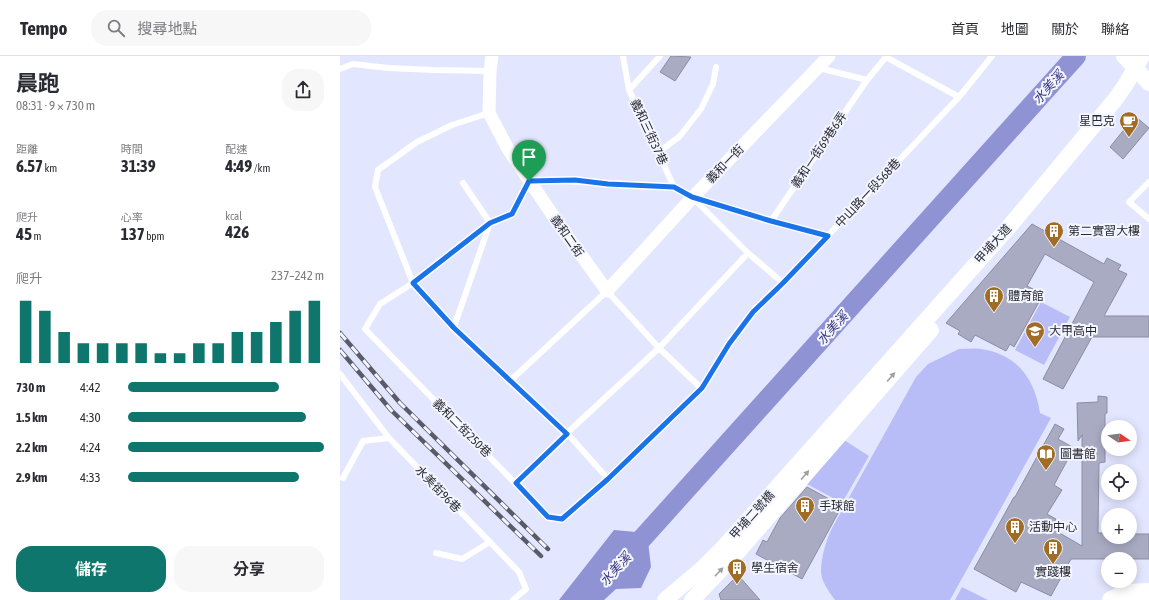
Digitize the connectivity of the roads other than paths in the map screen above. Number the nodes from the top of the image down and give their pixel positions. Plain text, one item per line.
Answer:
1 (492, 56) edge
2 (623, 56) edge
3 (660, 56) edge
4 (829, 56) edge
5 (992, 56) edge
6 (1124, 56) edge
7 (1138, 62) edge
8 (716, 67) dead end
9 (818, 68) junction
10 (340, 69) edge
11 (490, 71) junction
12 (867, 80) junction
13 (1149, 83) edge
14 (629, 90) junction
15 (959, 97) junction
16 (489, 113) junction
17 (659, 152) junction
18 (529, 181) junction
19 (1149, 182) edge
20 (463, 183) dead end
21 (674, 187) junction
22 (692, 197) junction
23 (1149, 219) edge
24 (771, 221) junction
25 (490, 223) junction
26 (1008, 228) junction
27 (828, 236) junction
28 (748, 253) junction
29 (413, 283) junction
30 (783, 283) junction
31 (607, 291) junction
32 (454, 328) junction
33 (659, 348) junction
34 (340, 374) edge
35 (510, 381) junction
36 (702, 388) junction
37 (833, 424) joint
38 (567, 434) junction
39 (389, 438) junction
40 (343, 478) dead end
41 (608, 479) junction
42 (516, 483) junction
43 (562, 519) joint
44 (490, 542) junction
45 (436, 553) dead end
46 (1149, 592) edge
47 (513, 600) edge
48 (665, 600) edge
49 (692, 600) edge
50 (1111, 600) edge

1 - 11 street, 義和二街
2 - 14 lane, 義和三街37巷
3 - 14 lane
4 - 9 street, 義和一街
5 - 15 lane, 中山路一段568巷
6 - 7 street
7 - 13 street
7 - 26 street, 甲埔大道
8 - 17 lane
9 - 12 lane
9 - 22 street, 義和一街
10 - 11 lane
11 - 16 street, 義和二街
12 - 15 lane, 義和一街69巷6弄
12 - 24 lane, 義和一街69巷6弄
14 - 17 lane, 義和三街37巷
15 - 27 lane, 中山路一段568巷
16 - 18 street, 義和二街
16 - 29 lane
17 - 21 lane, 義和三街37巷
18 - 21 lane
18 - 25 lane
18 - 31 street, 義和二街
19 - 23 lane
20 - 25 lane
21 - 22 lane
22 - 24 lane
22 - 28 lane
22 - 31 street, 義和一街
24 - 27 lane
25 - 29 lane
25 - 32 lane
26 - 37 street, 甲埔大道
49 -> 26 street
27 - 30 lane, 中山路一段568巷
28 - 30 lane
28 - 33 lane
29 - 32 lane
29 - 42 lane, 義和二街250巷
30 - 36 lane, 中山路一段568巷
31 - 33 lane, 義和二街
31 - 35 lane
32 - 35 lane
33 - 36 lane, 義和二街
33 - 38 lane
34 - 39 lane, 水美街96巷
35 - 38 lane
36 - 41 lane, 中山路一段568巷
37 - 48 street, 甲埔二號橋
38 - 41 lane
38 - 42 lane
39 - 40 lane
39 - 44 lane, 水美街96巷
41 - 43 lane, 中山路一段568巷
42 - 43 lane, 義和二街250巷
44 - 45 lane
44 - 47 lane, 水美街96巷
46 - 50 main road

